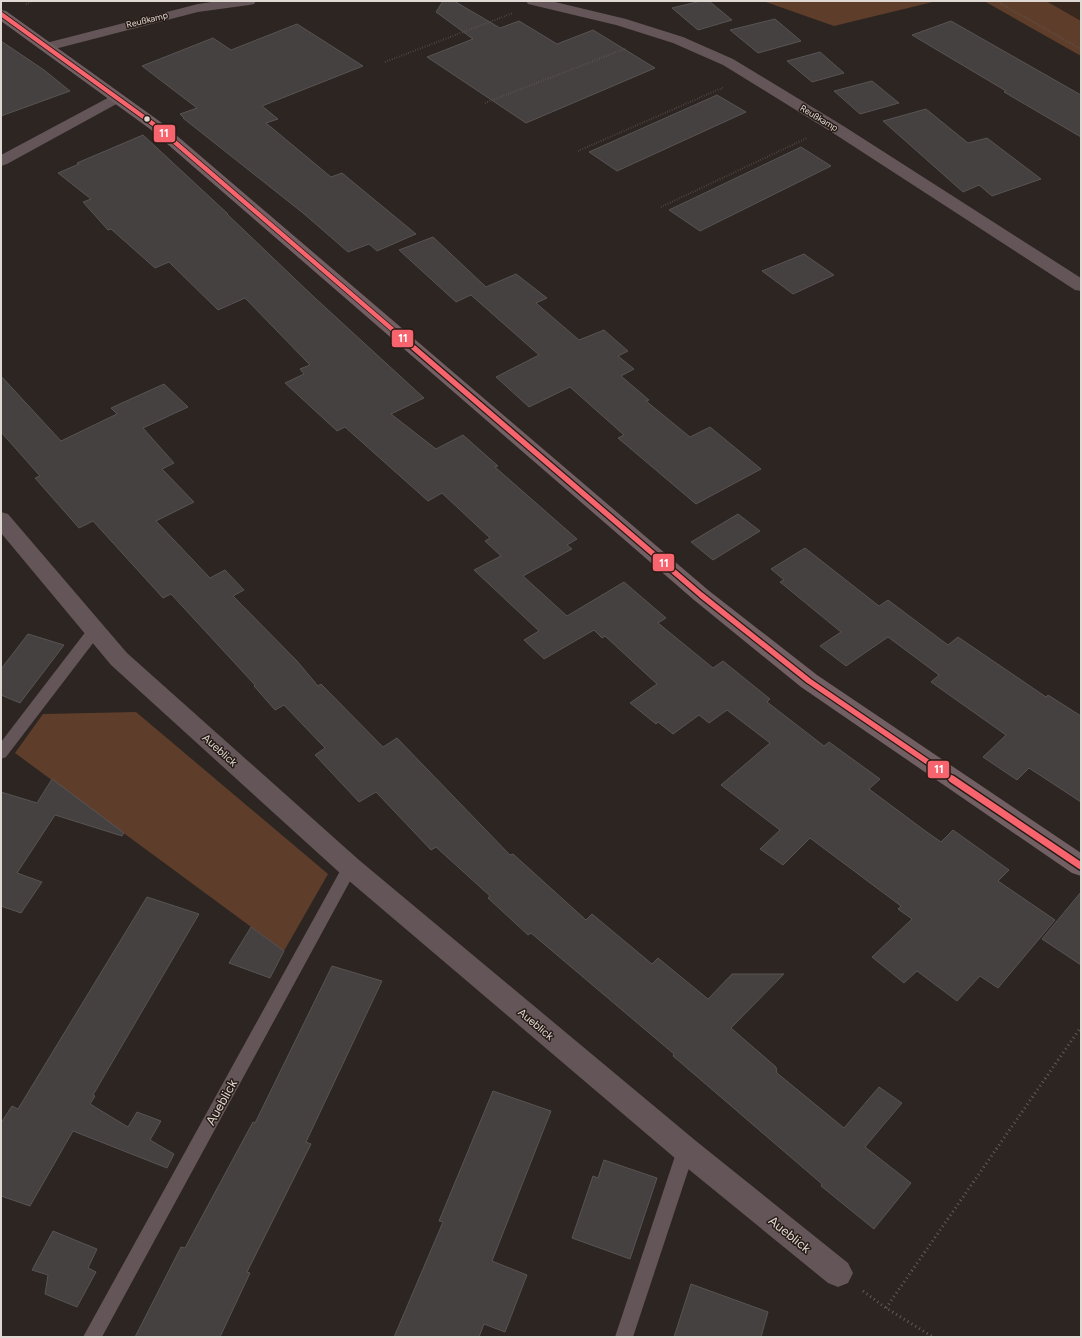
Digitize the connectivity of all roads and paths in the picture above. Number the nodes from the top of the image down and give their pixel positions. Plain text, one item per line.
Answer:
1 (249, 1) edge
2 (996, 1) edge
3 (537, 2) edge
4 (1, 14) edge
5 (660, 35) junction
6 (47, 47) junction
7 (1081, 49) edge
8 (385, 62) dead end
9 (750, 76) junction
10 (117, 98) junction
11 (485, 103) dead end
12 (832, 126) junction
13 (578, 151) dead end
14 (1, 161) edge
15 (661, 207) dead end
16 (1081, 286) edge
17 (1, 519) edge
18 (95, 630) junction
19 (1, 753) edge
20 (1081, 866) edge
21 (350, 867) junction
22 (1081, 1027) edge
23 (686, 1150) junction
24 (838, 1273) dead end
25 (92, 1337) edge
26 (624, 1337) edge
27 (932, 1337) edge

1 - 6 street, Reußkamp
2 - 7 path
3 - 5 street, Reußkamp
3 - 8 path
4 - 6 main road
5 - 9 street, Reußkamp
5 - 11 path
6 - 10 main road
9 - 12 street, Reußkamp
9 - 13 path
10 - 14 street
10 - 20 main road
12 - 15 path
12 - 16 street, Reußkamp
17 - 18 street, Aueblick
18 - 19 lane
18 - 21 street, Aueblick
21 - 23 street, Aueblick
21 - 25 lane, Aueblick
22 - 27 path
23 - 24 street, Aueblick
23 - 26 lane

